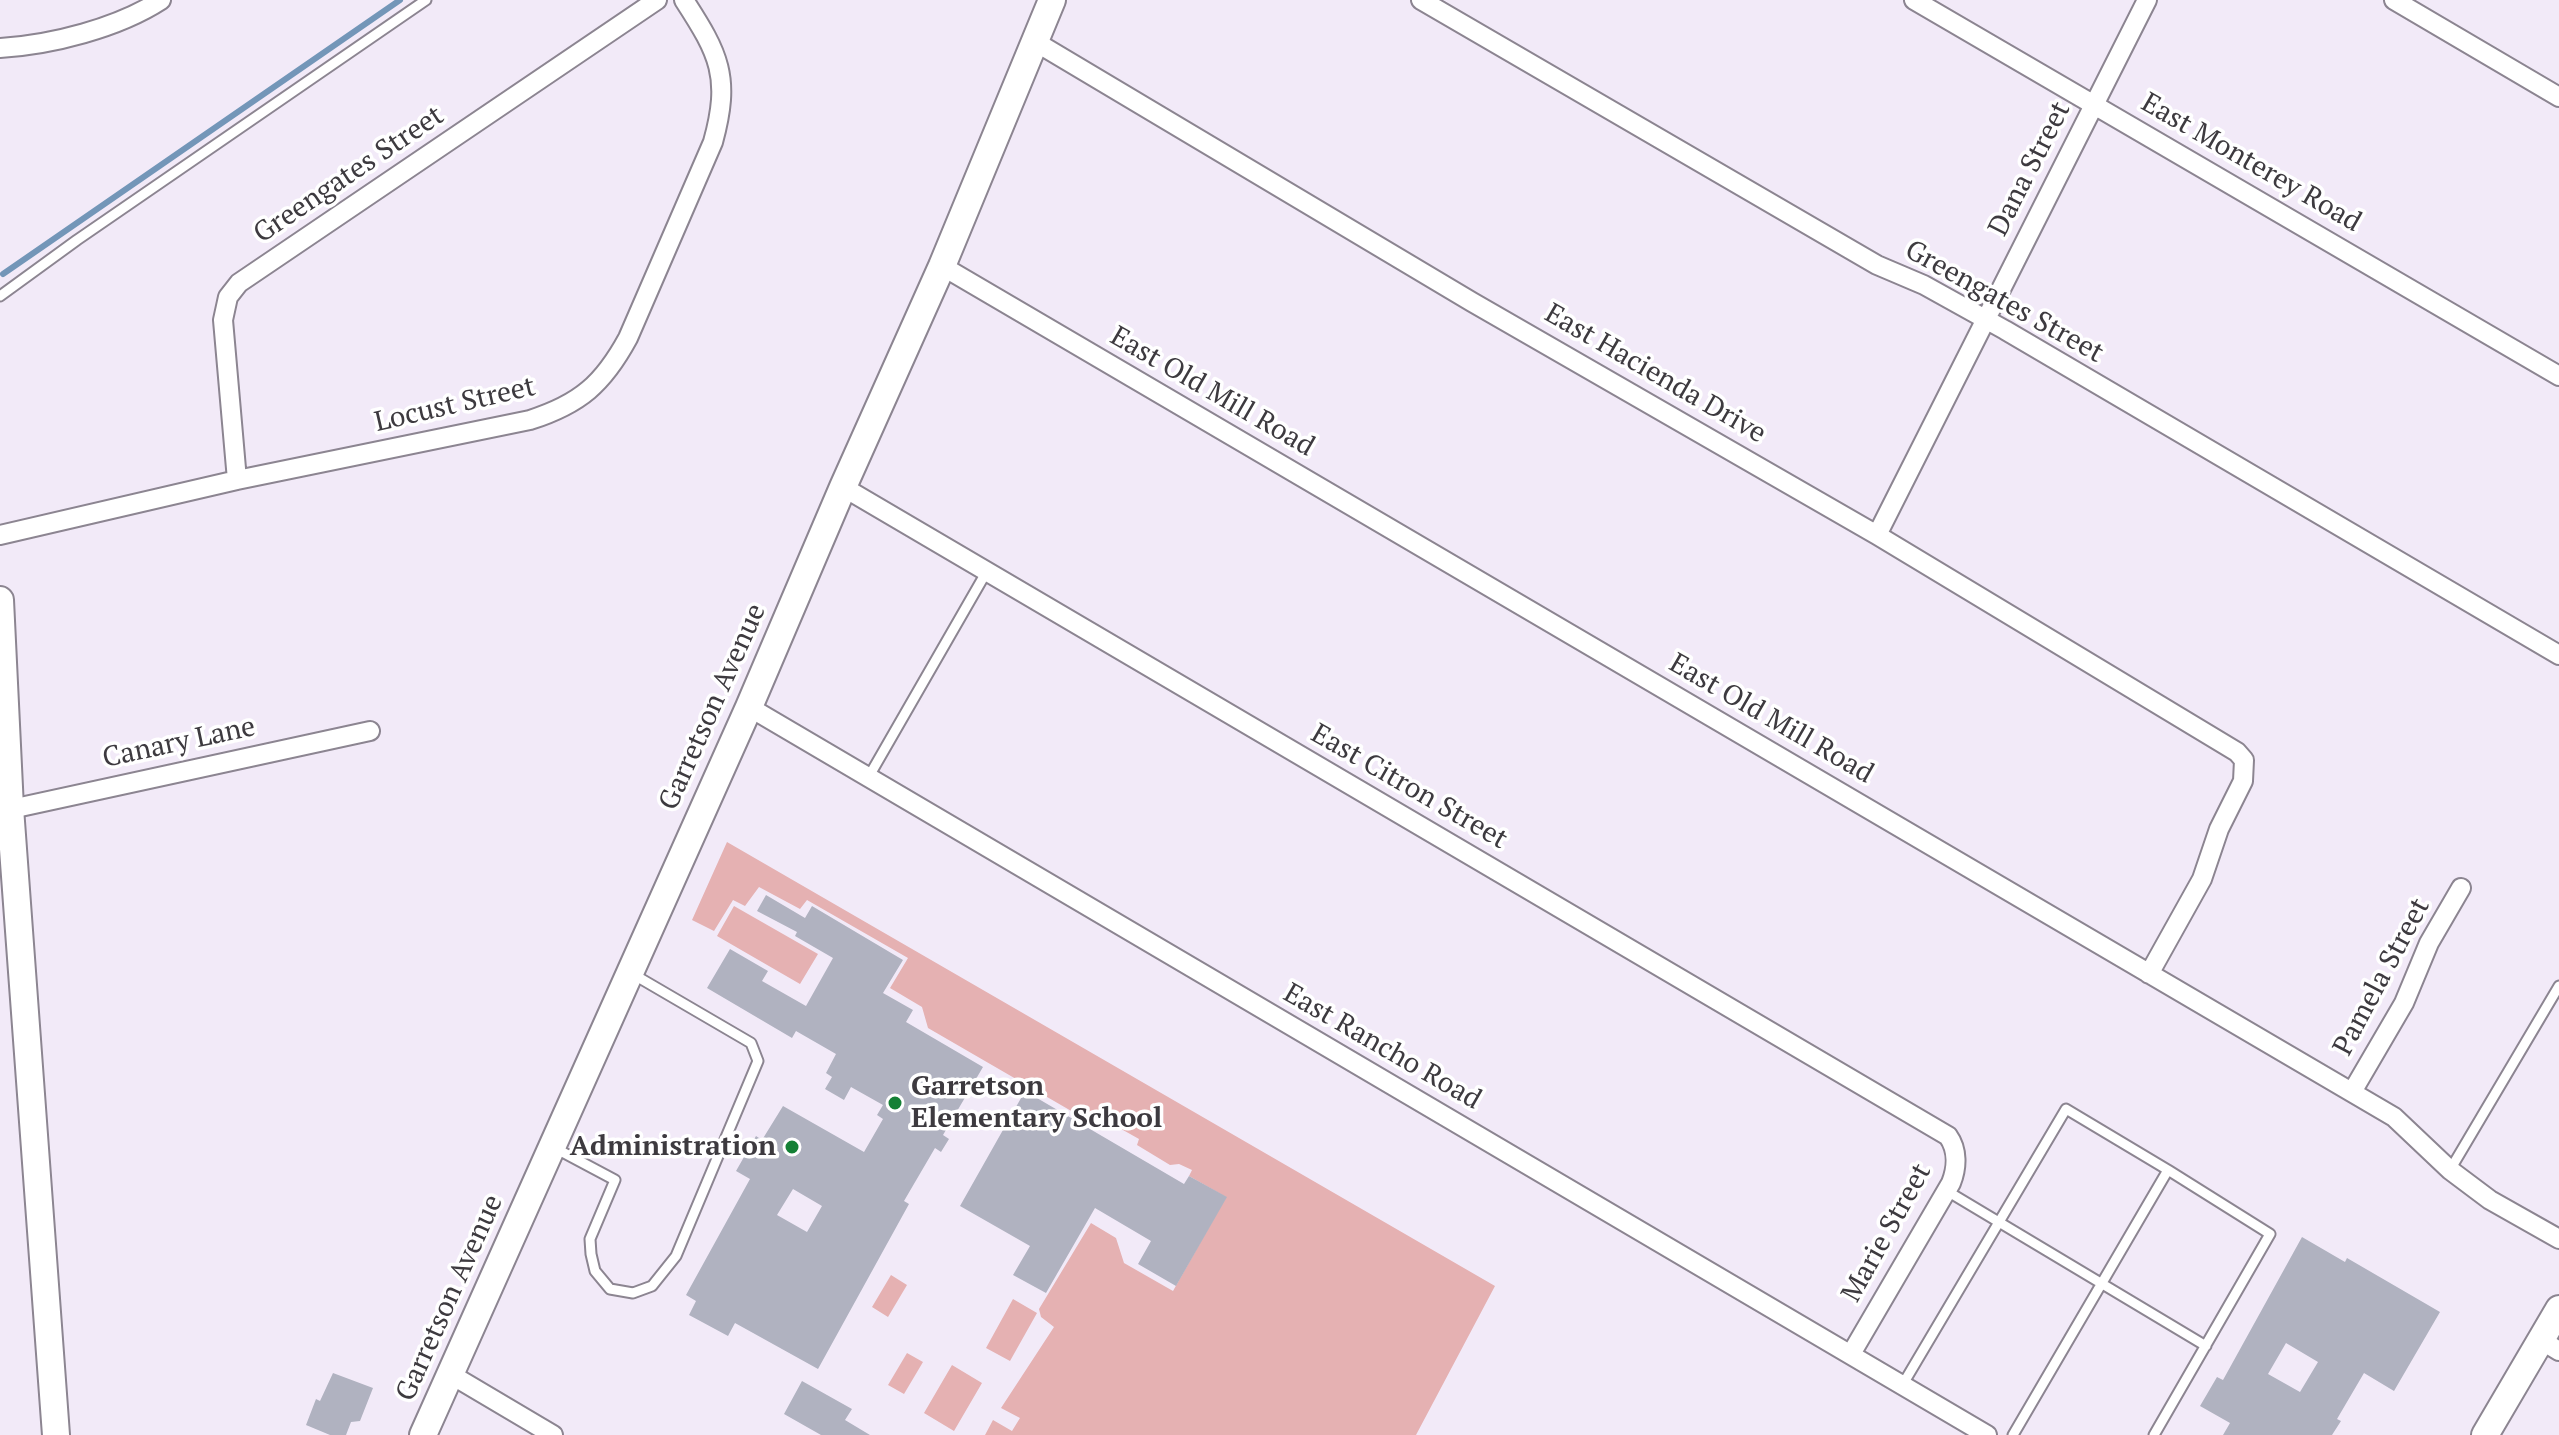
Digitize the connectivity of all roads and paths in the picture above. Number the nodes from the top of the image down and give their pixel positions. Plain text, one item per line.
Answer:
1 (161, 0) edge
2 (426, 0) edge
3 (657, 0) edge
4 (684, 0) edge
5 (1052, 0) edge
6 (1421, 0) edge
7 (1914, 0) edge
8 (2147, 0) edge
9 (2394, 0) edge
10 (1034, 41) junction
11 (0, 48) edge
12 (2559, 97) edge
13 (2094, 104) junction
14 (942, 266) junction
15 (0, 296) edge
16 (1986, 319) junction
17 (2559, 376) edge
18 (237, 480) junction
19 (843, 487) junction
20 (0, 535) edge
21 (1877, 535) junction
22 (987, 571) junction
23 (0, 600) edge
24 (2559, 655) edge
25 (749, 707) junction
26 (370, 731) dead end
27 (868, 778) junction
28 (5, 810) edge
29 (2461, 888) dead end
30 (630, 973) junction
31 (2149, 974) junction
32 (2559, 986) edge
33 (2352, 1092) junction
34 (1948, 1136) joint
35 (553, 1147) junction
36 (2168, 1170) junction
37 (2450, 1170) junction
38 (1947, 1191) junction
39 (1999, 1222) junction
40 (2559, 1239) edge
41 (2102, 1283) junction
42 (2559, 1309) edge
43 (2206, 1346) junction
44 (2550, 1346) edge
45 (1851, 1354) junction
46 (450, 1374) junction
47 (1903, 1384) junction
48 (56, 1435) edge
49 (423, 1435) edge
50 (553, 1435) edge
51 (1987, 1435) edge
52 (2013, 1435) edge
53 (2154, 1435) edge
54 (2485, 1435) edge

1 - 11 street
2 - 15 lane
3 - 18 street, Greengates Street
4 - 18 street, Locust Street
5 - 10 street, Garretson Avenue
6 - 16 street, Greengates Street
7 - 13 street, East Monterey Road
8 - 13 street, Dana Street
9 - 12 street
10 - 14 street, Garretson Avenue
10 - 21 street, East Hacienda Drive
13 - 16 street, Dana Street
13 - 17 street, East Monterey Road
14 - 19 street, Garretson Avenue
14 - 31 street, East Old Mill Road
16 - 21 street, Dana Street
16 - 24 street, Greengates Street
18 - 20 street, Locust Street
19 - 22 street, East Citron Street
19 - 25 street, Garretson Avenue
21 - 31 street, East Hacienda Drive
22 - 27 lane
22 - 34 street, East Citron Street
23 - 28 street
25 - 27 street, East Rancho Road
25 - 30 street, Garretson Avenue
26 - 28 street, Canary Lane
27 - 45 street, East Rancho Road
28 - 48 street
29 - 33 street, Pamela Street
30 - 35 street, Garretson Avenue
30 - 35 lane
31 - 33 street, East Old Mill Road
32 - 37 lane
33 - 37 street, East Old Mill Road
34 - 38 street, Marie Street
35 - 46 street, Garretson Avenue
36 - 39 lane
36 - 41 lane
36 - 43 lane
37 - 40 street, East Old Mill Road
38 - 39 lane
38 - 45 street, Marie Street
39 - 41 lane
39 - 47 lane
41 - 43 lane
41 - 52 lane
42 - 44 street
43 - 53 lane
44 - 54 street
45 - 47 street, East Rancho Road
46 - 49 street, Garretson Avenue
46 - 50 street
47 - 51 street, East Rancho Road

